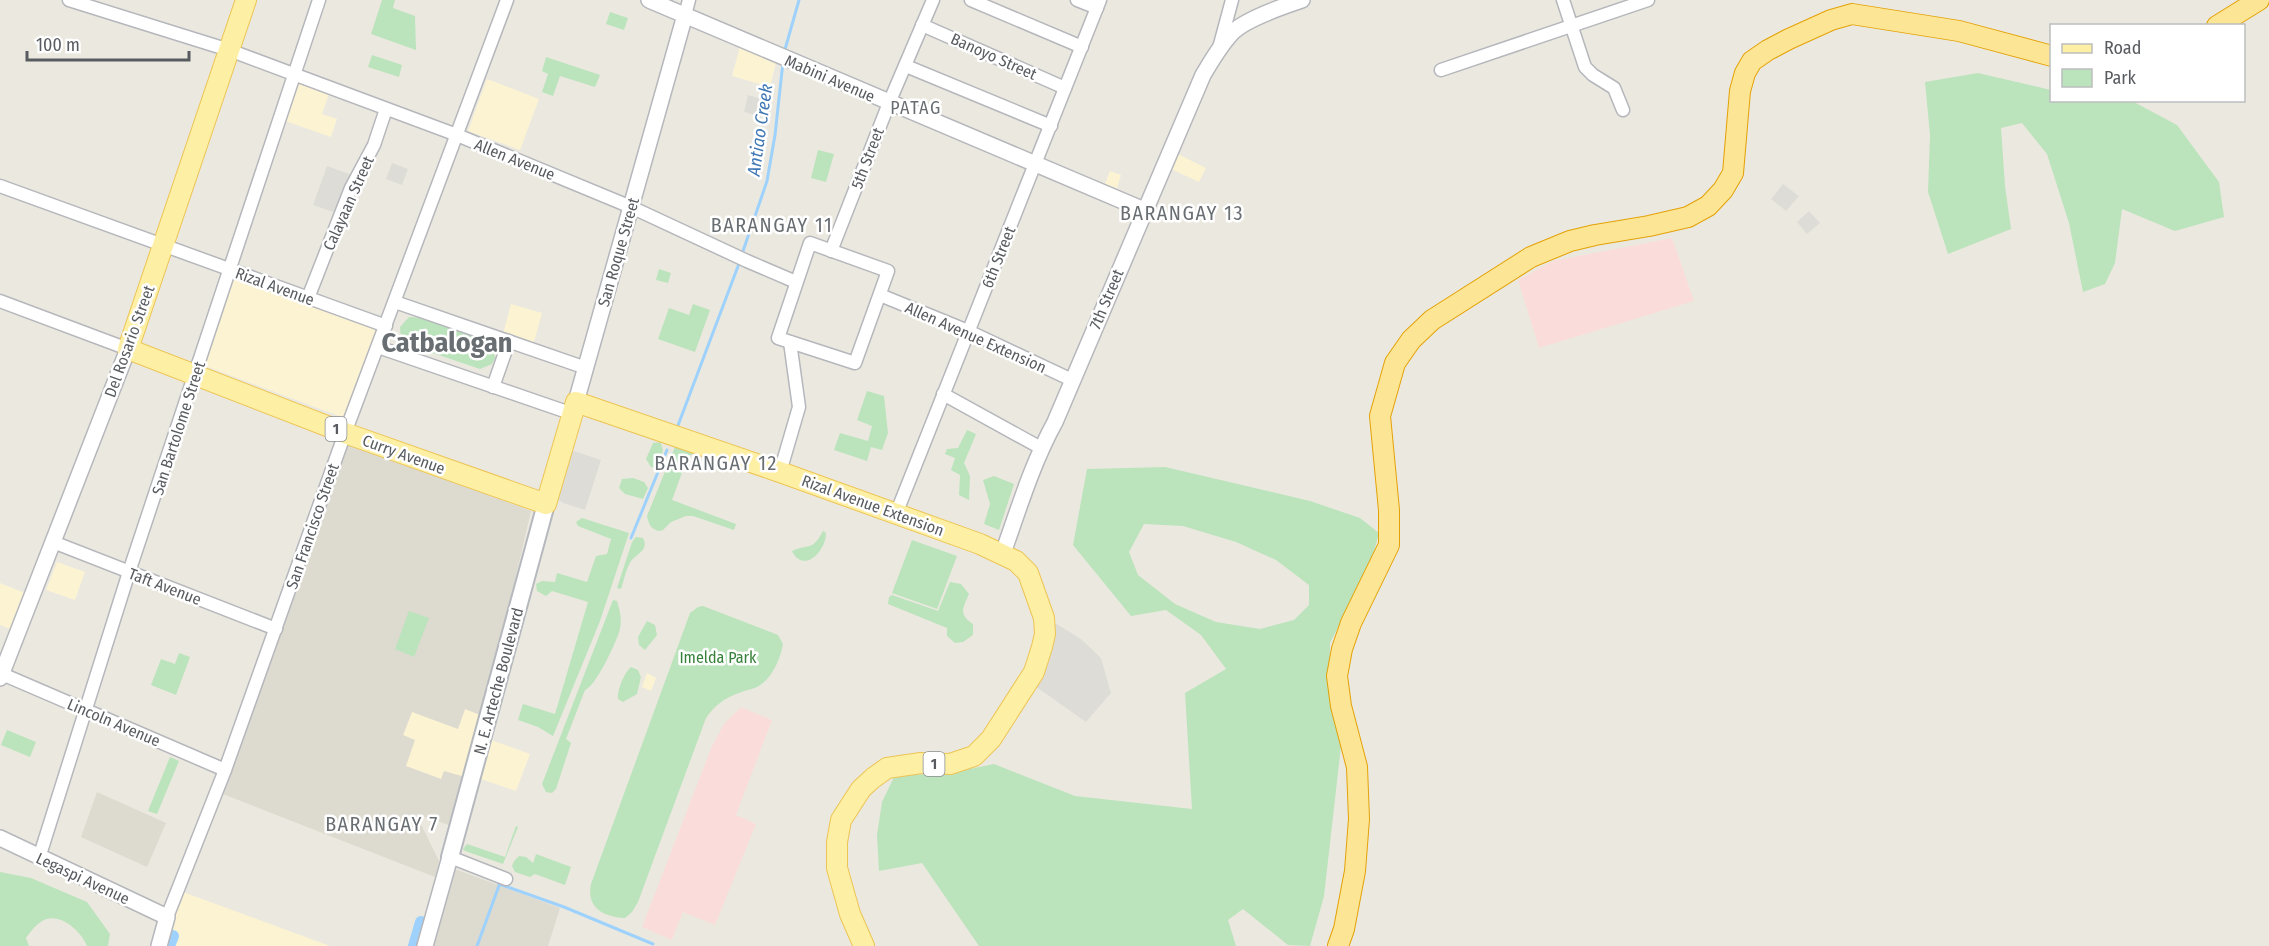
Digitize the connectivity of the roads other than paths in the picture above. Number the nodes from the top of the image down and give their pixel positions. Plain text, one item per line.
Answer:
1 (69, 0) edge
2 (246, 0) edge
3 (319, 0) edge
4 (507, 0) edge
5 (649, 0) edge
6 (689, 0) edge
7 (933, 0) edge
8 (971, 0) edge
9 (1077, 0) edge
10 (1232, 0) edge
11 (1302, 0) edge
12 (1563, 0) edge
13 (1648, 0) edge
14 (2259, 0) edge
15 (1098, 4) edge
16 (685, 15) junction
17 (1572, 24) junction
18 (2220, 24) edge
19 (922, 25) junction
20 (1082, 47) junction
21 (1219, 49) junction
22 (229, 50) junction
23 (2050, 55) edge
24 (906, 66) junction
25 (1442, 70) dead end
26 (293, 74) junction
27 (1065, 88) junction
28 (889, 103) junction
29 (386, 109) junction
30 (1623, 110) dead end
31 (1051, 126) junction
32 (457, 135) junction
33 (1034, 165) junction
34 (0, 186) edge
35 (631, 207) junction
36 (1144, 210) junction
37 (163, 246) junction
38 (831, 250) junction
39 (230, 269) junction
40 (796, 282) junction
41 (880, 295) junction
42 (308, 298) junction
43 (0, 301) edge
44 (395, 302) junction
45 (386, 326) junction
46 (968, 332) junction
47 (509, 341) junction
48 (790, 342) junction
49 (378, 347) junction
50 (128, 349) junction
51 (586, 368) junction
52 (196, 375) junction
53 (1072, 380) junction
54 (494, 387) junction
55 (943, 394) junction
56 (574, 408) junction
57 (345, 433) junction
58 (1041, 448) junction
59 (780, 472) junction
60 (546, 504) junction
61 (896, 514) junction
62 (53, 543) junction
63 (1003, 553) junction
64 (129, 572) junction
65 (276, 629) junction
66 (1, 676) edge
67 (86, 710) junction
68 (225, 770) junction
69 (0, 838) edge
70 (450, 857) junction
71 (39, 858) junction
72 (502, 878) dead end
73 (167, 917) junction
74 (159, 946) edge
75 (425, 946) edge
76 (864, 946) edge
77 (1338, 946) edge

1 - 22 street
2 - 22 main road, Del Rosario Street
3 - 26 street, San Bartolome Street
4 - 32 street, San Francisco Street
5 - 16 street, Mabini Avenue
6 - 16 street, San Roque Street
7 - 19 street, 5th Street
8 - 20 street
9 - 15 street
10 - 21 street
11 - 21 street, 7th Street
12 - 17 street
13 - 17 street
14 - 18 highway
15 - 20 street, 6th Street
16 - 28 street, Mabini Avenue
16 - 35 street, San Roque Street
17 - 25 street
17 - 30 street
19 - 24 street, 5th Street
19 - 27 street, Banoyo Street
20 - 27 street, 6th Street
21 - 36 street, 7th Street
22 - 26 street, Allen Avenue
22 - 37 main road, Del Rosario Street
23 - 77 highway
24 - 28 street, 5th Street
24 - 31 street
26 - 29 street, Allen Avenue
26 - 39 street, San Bartolome Street
27 - 31 street, 6th Street
28 - 33 street, Mabini Avenue
28 - 38 street, 5th Street
29 - 32 street, Allen Avenue
29 - 42 street, Calayaan Street
31 - 33 street, 6th Street
32 - 35 street, Allen Avenue
32 - 44 street, San Francisco Street
33 - 36 street, Mabini Avenue
33 - 46 street, 6th Street
34 - 37 street
35 - 40 street, Allen Avenue
35 - 51 street, San Roque Street
36 - 53 street, 7th Street
37 - 39 street, Rizal Avenue
37 - 50 main road, Del Rosario Street
38 - 40 street
38 - 41 street
39 - 42 street, Rizal Avenue
39 - 52 street, San Bartolome Street
40 - 48 street
41 - 46 street, Allen Avenue Extension
41 - 48 street
42 - 45 street, Rizal Avenue
43 - 50 street
44 - 45 street, San Francisco Street
44 - 47 street
45 - 49 street, San Francisco Street
46 - 53 street, Allen Avenue Extension
46 - 55 street, 6th Street
47 - 51 street
47 - 54 street
48 - 59 street
49 - 54 street
49 - 57 street, San Francisco Street
50 - 52 main road, Curry Avenue / 1
50 - 62 street, Del Rosario Street
51 - 56 street, San Roque Street
52 - 57 main road, Curry Avenue / 1
52 - 64 street, San Bartolome Street
53 - 58 street, 7th Street
54 - 56 street
55 - 58 street
55 - 61 street, 6th Street
56 - 59 main road, Rizal Avenue Extension / 1
56 - 60 main road, San Roque Street
57 - 60 main road, Curry Avenue / 1
57 - 65 street, San Francisco Street
58 - 63 street, 7th Street
59 - 61 main road, Rizal Avenue Extension / 1
60 - 70 main road, N. E. Arteche Boulevard
61 - 63 main road, Rizal Avenue Extension / 1
62 - 64 street, Taft Avenue
62 - 66 street, Del Rosario Street
63 - 76 main road, Rizal Avenue Extension / 1
64 - 65 street, Taft Avenue
64 - 67 street, San Bartolome Street
65 - 68 street, San Francisco Street
66 - 67 street, Lincoln Avenue
67 - 68 street, Lincoln Avenue
67 - 71 street, San Bartolome Street
68 - 73 street, San Francisco Street
69 - 71 street, Legaspi Avenue
70 - 72 street
70 - 75 street
71 - 73 street, Legaspi Avenue
73 - 74 street

